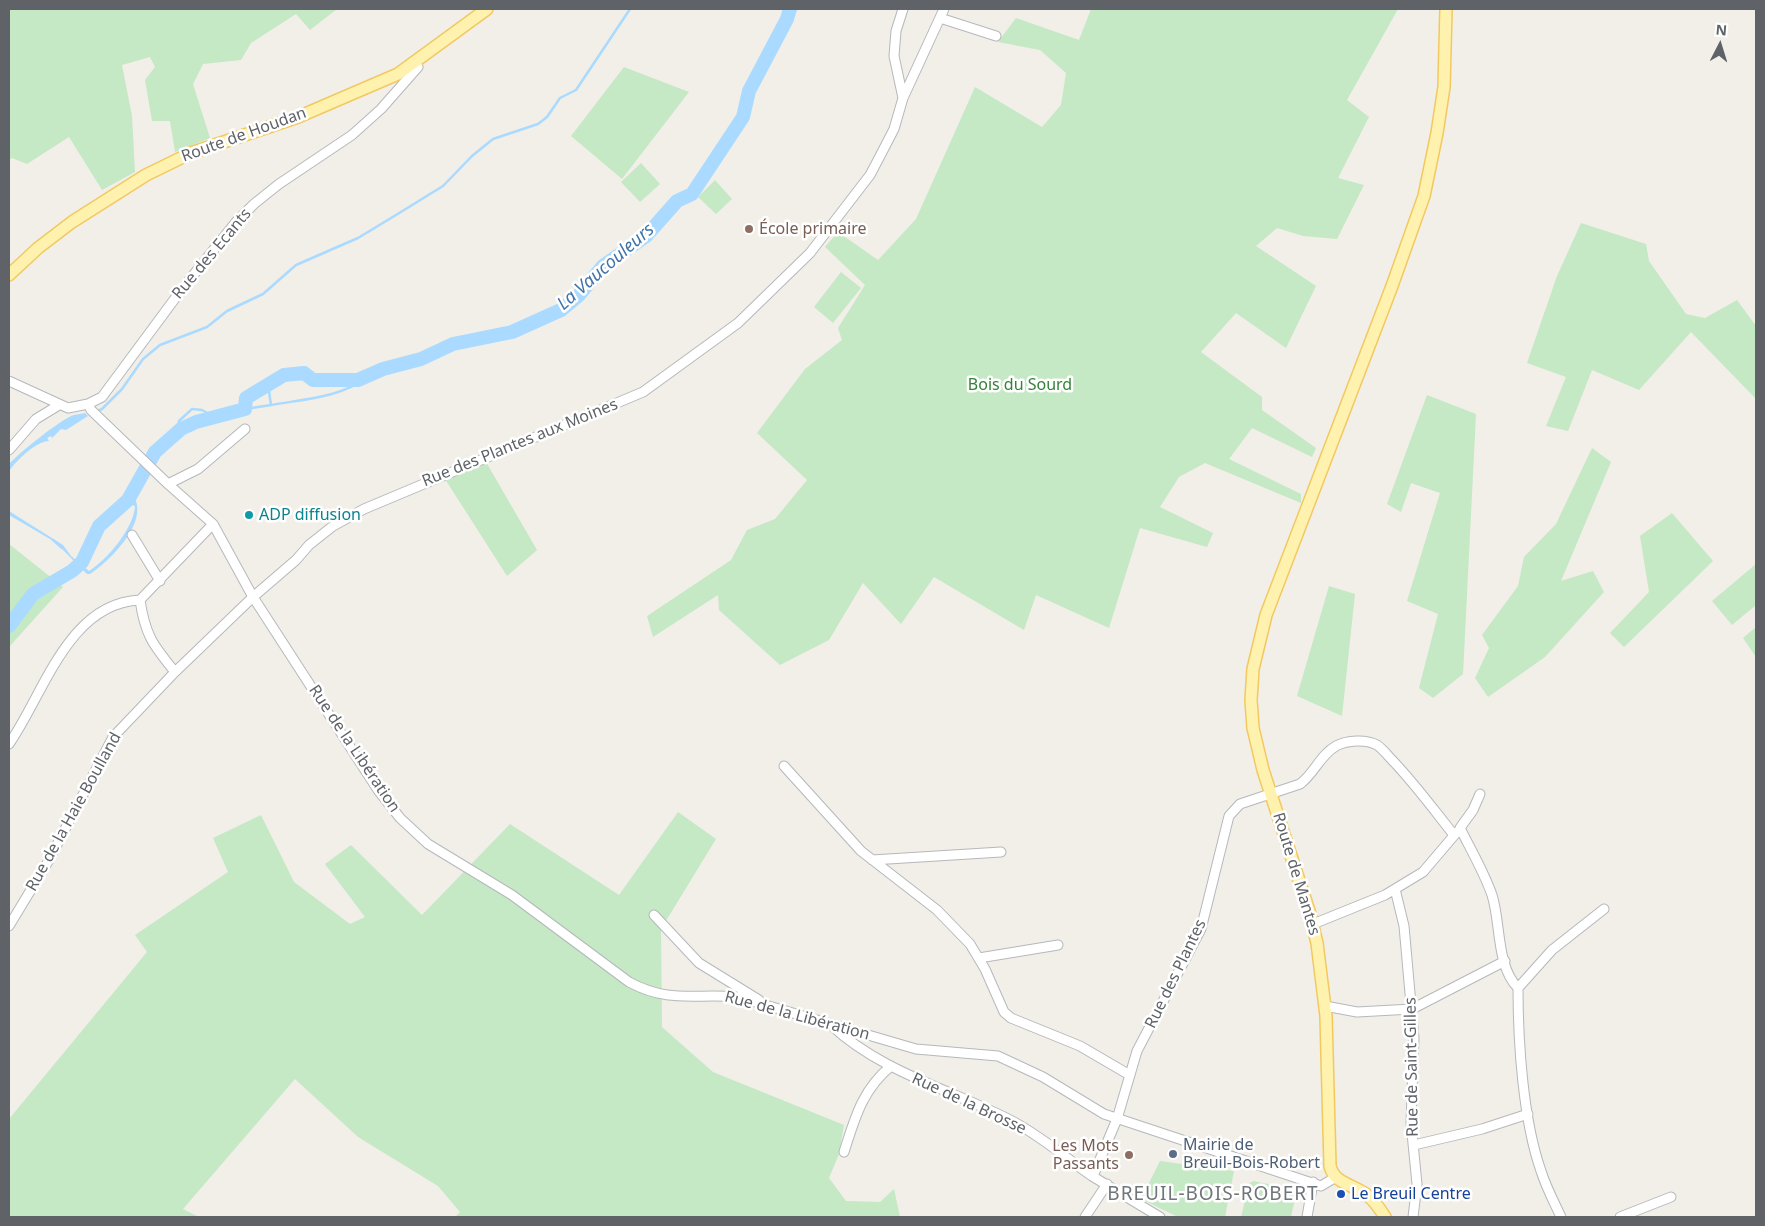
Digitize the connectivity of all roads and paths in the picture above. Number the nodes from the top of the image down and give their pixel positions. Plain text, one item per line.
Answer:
1 (487, 9) edge
2 (903, 9) edge
3 (1446, 9) edge
4 (942, 13) edge
5 (996, 36) dead end
6 (415, 62) junction
7 (903, 98) junction
8 (9, 275) edge
9 (9, 381) edge
10 (59, 405) junction
11 (92, 410) junction
12 (245, 429) dead end
13 (9, 450) edge
14 (168, 484) junction
15 (213, 524) junction
16 (132, 535) dead end
17 (160, 581) junction
18 (253, 597) junction
19 (140, 600) junction
20 (175, 672) junction
21 (9, 744) edge
22 (784, 766) dead end
23 (1271, 793) junction
24 (1480, 794) dead end
25 (1457, 832) junction
26 (1001, 852) dead end
27 (872, 860) junction
28 (1395, 889) junction
29 (1604, 909) dead end
30 (654, 915) dead end
31 (1313, 924) junction
32 (9, 926) edge
33 (1058, 944) dead end
34 (979, 958) junction
35 (1504, 961) junction
36 (1518, 988) junction
37 (768, 1006) junction
38 (1325, 1006) junction
39 (1412, 1009) junction
40 (829, 1023) junction
41 (890, 1066) junction
42 (1128, 1074) junction
43 (1528, 1114) junction
44 (1117, 1119) junction
45 (1414, 1145) junction
46 (844, 1152) dead end
47 (1093, 1176) junction
48 (1336, 1177) junction
49 (1313, 1182) junction
50 (1107, 1184) junction
51 (1671, 1197) dead end
52 (1085, 1217) edge
53 (1160, 1217) edge
54 (1307, 1217) edge
55 (1385, 1217) edge
56 (1413, 1217) edge
57 (1561, 1217) edge
58 (1620, 1217) edge

1 - 6 main road, Route de Houdan
2 - 7 street
3 - 23 main road, Route de Mantes
4 - 5 street
4 - 7 street, Rue des Plantes aux Moines
6 - 8 main road, Route de Houdan
6 - 11 street, Rue des Ecants
7 - 18 street, Rue des Plantes aux Moines
9 - 10 street
10 - 11 street
10 - 13 street
11 - 14 street, Rue de la Libération
12 - 14 street
14 - 15 street, Rue de la Libération
15 - 17 street
15 - 18 street, Rue de la Libération
16 - 17 street
17 - 19 street
18 - 20 street, Rue de la Haie Boulland
18 - 37 street, Rue de la Libération
19 - 20 street
19 - 21 street
20 - 32 street, Rue de la Haie Boulland
22 - 27 street
23 - 25 street, Rue des Plantes
23 - 31 main road, Route de Mantes
23 - 42 street, Rue des Plantes
24 - 25 street
25 - 28 street
25 - 35 street, Rue des Plantes
26 - 27 street
27 - 34 street
28 - 31 street
28 - 39 street, Rue de Saint-Gilles
29 - 36 street
30 - 37 street
31 - 38 main road, Route de Mantes
33 - 34 street
34 - 42 street
35 - 36 street, Rue des Plantes
35 - 39 street
36 - 43 street
37 - 40 street, Rue de la Libération
38 - 39 street
38 - 48 main road, Route de Mantes
39 - 45 street, Rue de Saint-Gilles
40 - 41 street, Rue de la Brosse
40 - 44 street, Rue de la Libération
41 - 46 street
41 - 47 street, Rue de la Brosse
42 - 44 street, Rue des Plantes
43 - 45 street
43 - 57 street
44 - 47 street, Rue des Plantes
44 - 49 street, Rue de la Libération
45 - 56 street, Rue de Saint-Gilles
47 - 50 street, Rue de la Brosse
48 - 49 street, Rue de la Libération
48 - 55 main road
49 - 54 street
50 - 52 street
50 - 53 street, Rue de la Brosse
51 - 58 street

